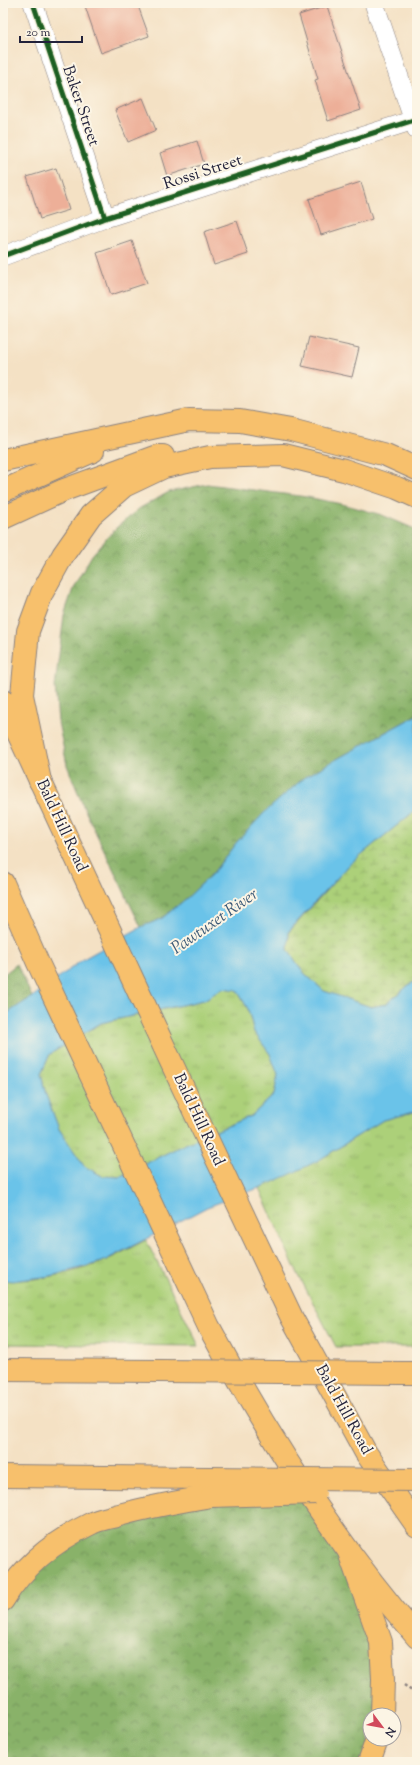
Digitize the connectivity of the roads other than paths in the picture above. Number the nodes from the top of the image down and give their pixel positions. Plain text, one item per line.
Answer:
1 (33, 3) edge
2 (374, 3) edge
3 (415, 125) edge
4 (104, 218) junction
5 (3, 256) edge
6 (138, 431) junction
7 (210, 456) junction
8 (3, 460) edge
9 (417, 469) edge
10 (3, 491) edge
11 (417, 497) edge
12 (3, 518) edge
13 (3, 701) edge
14 (40, 781) junction
15 (3, 883) edge
16 (3, 1370) edge
17 (409, 1373) edge
18 (3, 1476) edge
19 (417, 1480) edge
20 (210, 1487) junction
21 (417, 1490) edge
22 (417, 1526) edge
23 (349, 1552) junction
24 (3, 1600) edge
25 (417, 1637) edge
26 (382, 1707) edge
27 (374, 1747) edge
28 (369, 1762) edge

1 - 4 street, Baker Street
2 - 3 street
3 - 4 street, Rossi Street
4 - 5 street, Rossi Street
6 - 8 main road
6 - 9 main road
6 - 10 main road
7 - 11 main road
7 - 12 main road
7 - 14 main road
13 - 14 main road, Bald Hill Road
14 - 22 main road, Bald Hill Road
15 - 23 main road
16 - 17 main road, bridge
18 - 20 main road
19 - 20 main road, bridge
20 - 21 main road, bridge
20 - 24 main road
23 - 25 main road
23 - 26 main road
27 - 28 main road

